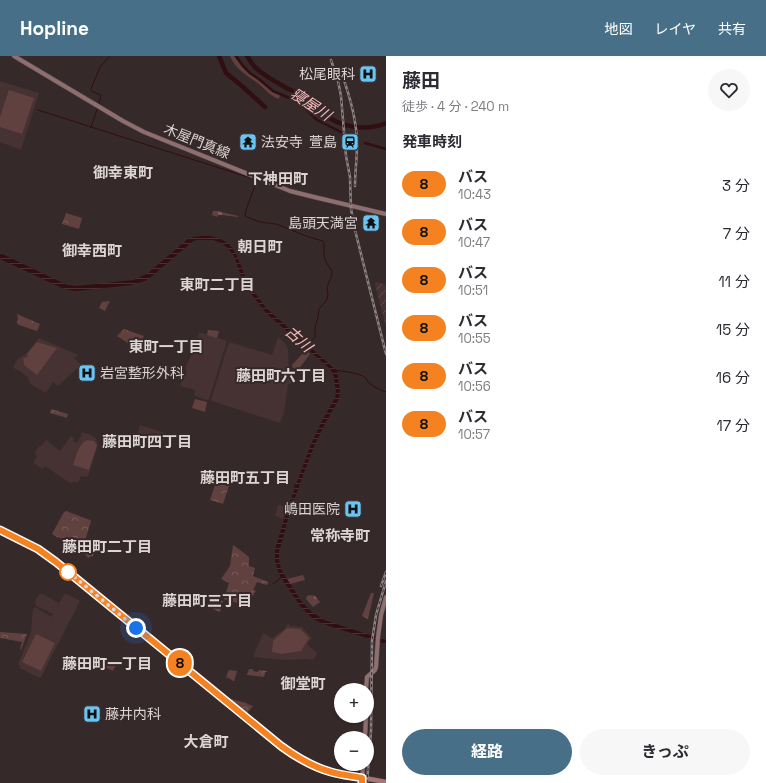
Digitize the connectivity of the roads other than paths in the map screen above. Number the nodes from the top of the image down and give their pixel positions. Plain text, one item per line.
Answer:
1 (14, 56) edge
2 (386, 214) edge
3 (0, 530) edge
4 (386, 597) edge
5 (366, 683) edge
6 (362, 780) edge
7 (386, 782) edge

1 - 2 main road, 木屋門真線
3 - 6 main road
4 - 5 main road
6 - 7 main road

